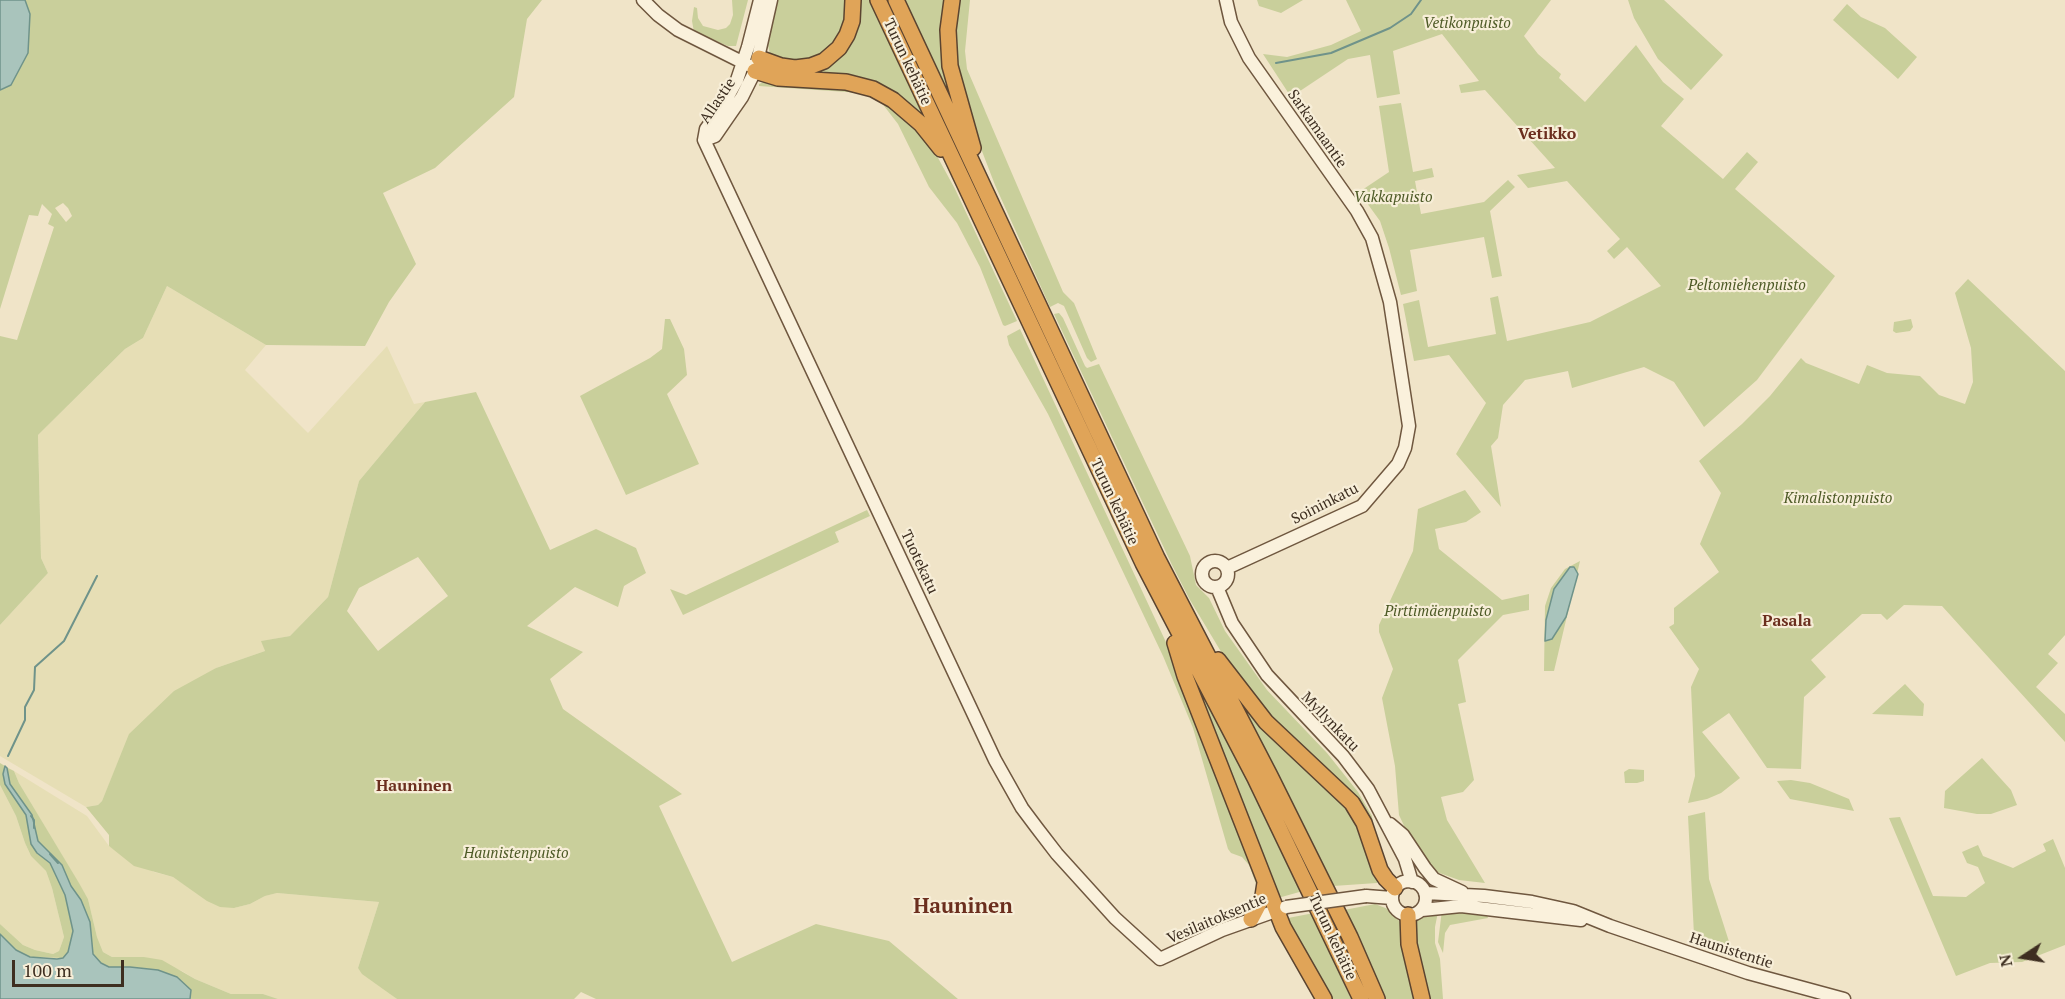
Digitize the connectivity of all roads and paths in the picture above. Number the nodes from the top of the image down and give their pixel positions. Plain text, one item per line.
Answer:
1 (643, 0) edge
2 (760, 0) edge
3 (771, 0) edge
4 (853, 0) edge
5 (878, 0) edge
6 (896, 0) edge
7 (952, 0) edge
8 (1218, 0) edge
9 (1226, 0) edge
10 (1229, 16) junction
11 (752, 64) junction
12 (704, 140) joint
13 (963, 181) junction
14 (987, 197) junction
15 (1409, 436) joint
16 (1227, 568) junction
17 (1217, 587) junction
18 (1166, 609) junction
19 (1191, 626) junction
20 (1386, 820) junction
21 (1412, 882) junction
22 (1265, 883) junction
23 (1394, 893) junction
24 (1425, 893) junction
25 (1472, 896) junction
26 (1281, 909) junction
27 (1415, 913) junction
28 (1251, 919) junction
29 (1610, 926) junction
30 (1160, 959) joint
31 (1324, 999) edge
32 (1360, 999) edge
33 (1377, 999) edge
34 (1422, 999) edge
35 (1844, 999) edge

1 - 11 street
2 - 11 street
3 - 11 street
4 - 11 highway
5 - 13 highway, Turun kehätie
6 - 14 highway, Turun kehätie
7 - 14 highway
8 - 10 street, Sarkamaantie
9 - 10 street, Sarkamaantie
10 - 15 street, Sarkamaantie
11 - 12 street, Allastie
11 - 13 highway
12 - 30 street, Tuotekatu
13 - 18 highway, Turun kehätie
14 - 19 highway, Turun kehätie
15 - 16 street, Soininkatu
16 - 17 street
16 - 17 street
17 - 20 street, Myllynkatu
18 - 22 highway
18 - 32 highway, Turun kehätie
19 - 23 highway
19 - 33 highway, Turun kehätie
20 - 21 street, Myllynkatu
20 - 25 street
21 - 23 street
21 - 24 street
22 - 26 highway
22 - 28 highway
23 - 26 street, bridge
23 - 27 street
24 - 25 street, Haunistentie
24 - 27 street
25 - 29 street, Haunistentie
26 - 28 street, Vesilaitoksentie
26 - 31 highway
27 - 29 street, Haunistentie
27 - 34 highway
28 - 30 street, Vesilaitoksentie
29 - 35 street, Haunistentie

